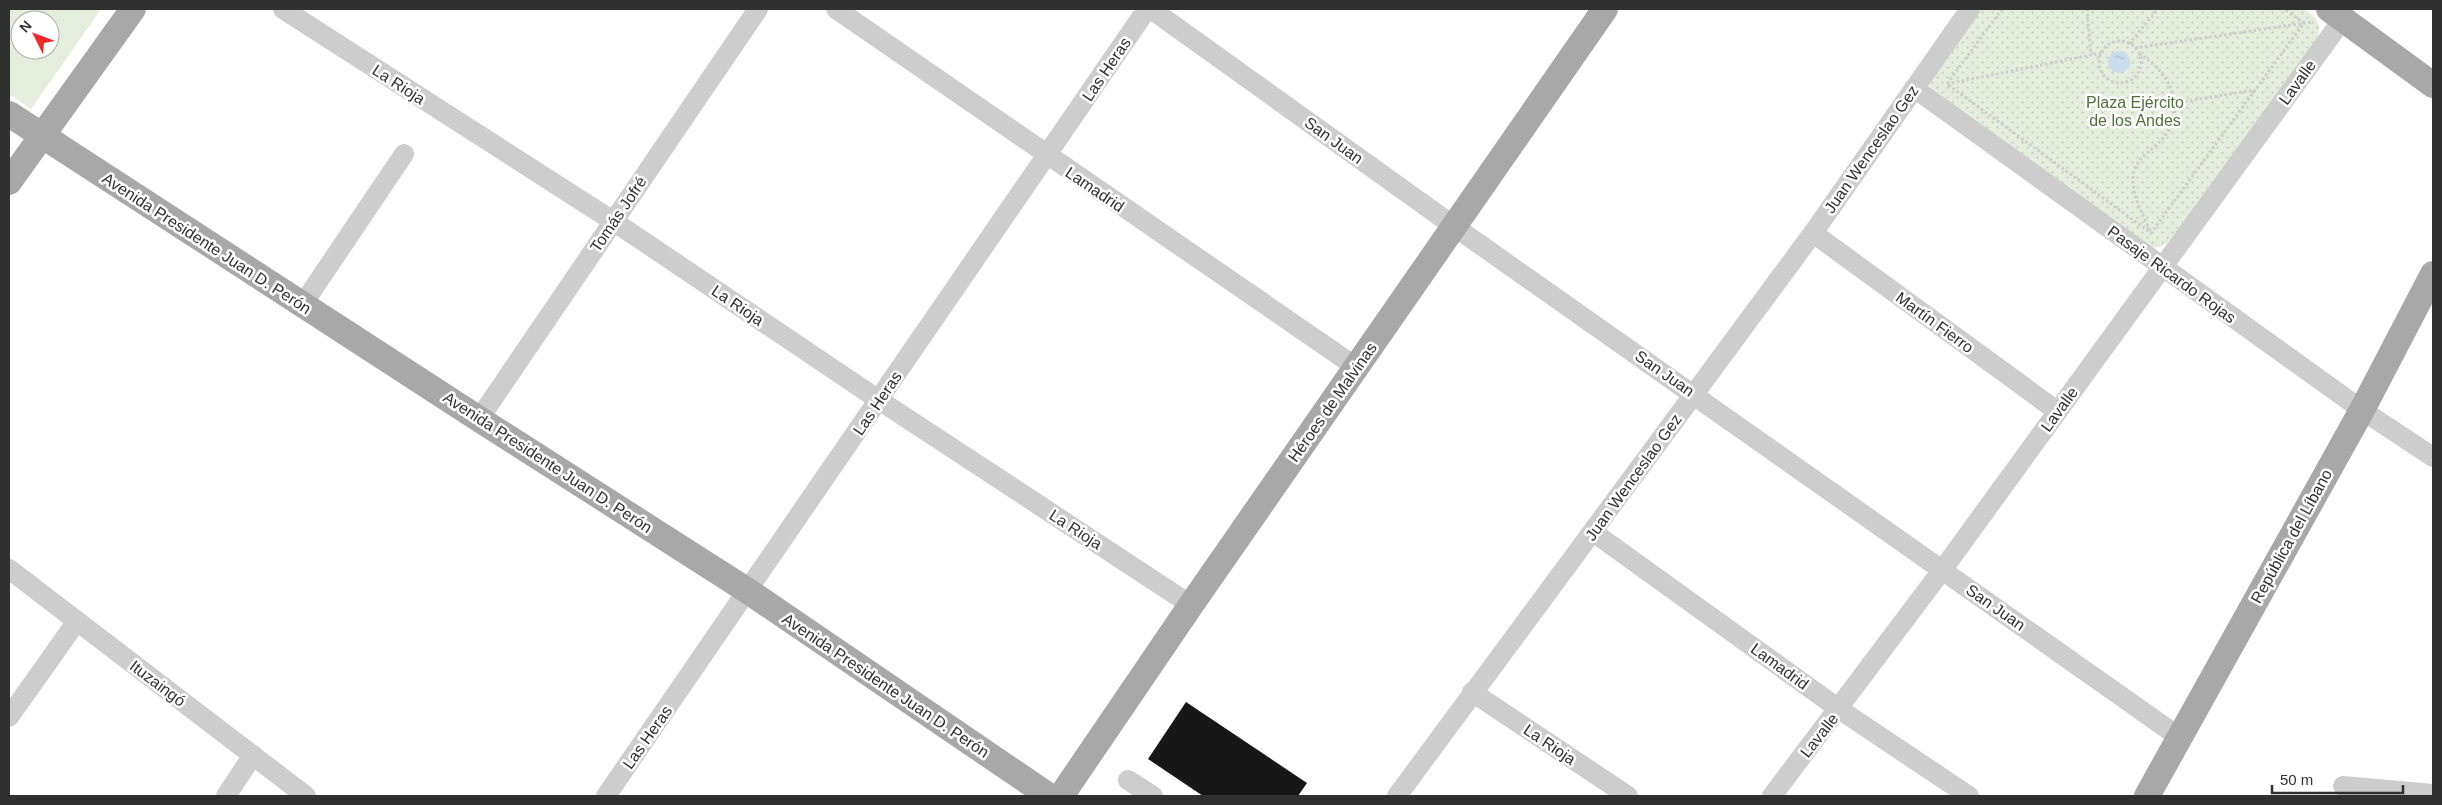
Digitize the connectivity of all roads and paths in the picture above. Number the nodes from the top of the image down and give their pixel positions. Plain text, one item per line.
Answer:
1 (133, 9) edge
2 (283, 9) edge
3 (758, 9) edge
4 (836, 9) edge
5 (1147, 9) edge
6 (1152, 9) edge
7 (1605, 9) edge
8 (1970, 9) edge
9 (2002, 9) edge
10 (2086, 9) edge
11 (2158, 9) edge
12 (2284, 9) edge
13 (2336, 14) edge
14 (2304, 23) junction
15 (2129, 44) junction
16 (2135, 48) junction
17 (2101, 53) junction
18 (2139, 54) junction
19 (2091, 56) junction
20 (1947, 84) junction
21 (2433, 85) edge
22 (1914, 88) junction
23 (2255, 90) junction
24 (2175, 103) junction
25 (9, 114) edge
26 (41, 136) junction
27 (404, 154) dead end
28 (1046, 155) junction
29 (9, 182) edge
30 (613, 221) junction
31 (1455, 227) junction
32 (1813, 233) junction
33 (2151, 233) junction
34 (2163, 267) junction
35 (2433, 274) edge
36 (303, 304) junction
37 (1356, 366) junction
38 (1694, 394) junction
39 (879, 400) junction
40 (2362, 410) junction
41 (2057, 411) junction
42 (479, 419) junction
43 (2433, 457) edge
44 (1593, 532) junction
45 (9, 569) edge
46 (1943, 569) junction
47 (748, 590) junction
48 (1191, 605) junction
49 (77, 621) junction
50 (1472, 692) junction
51 (1839, 709) junction
52 (9, 717) edge
53 (2179, 737) junction
54 (253, 755) junction
55 (1128, 780) dead end
56 (2342, 786) dead end
57 (2433, 794) edge
58 (226, 796) edge
59 (306, 796) edge
60 (606, 796) edge
61 (1048, 796) edge
62 (1061, 796) edge
63 (1153, 796) edge
64 (1397, 796) edge
65 (1628, 796) edge
66 (1772, 796) edge
67 (1969, 796) edge
68 (2146, 796) edge

1 - 26 main road
2 - 30 street, La Rioja
3 - 30 street, Tomás Jofré
4 - 28 street, Lamadrid
5 - 28 street, Las Heras
6 - 31 street, San Juan
7 - 31 main road, Héroes de Malvinas
8 - 22 street, Juan Wenceslao Gez
9 - 20 path
10 - 19 path
11 - 15 path
12 - 14 path
13 - 14 path
13 - 21 main road
13 - 34 street, Lavalle
14 - 16 path
14 - 23 path
15 - 16 path
15 - 17 path
16 - 18 path
17 - 18 path
17 - 19 path
18 - 24 path
19 - 20 path
20 - 22 path
20 - 33 path
22 - 32 street, Juan Wenceslao Gez
22 - 34 street, Pasaje Ricardo Rojas
23 - 24 path
23 - 33 path
24 - 33 path
25 - 26 main road, Avenida Presidente Juan D. Perón
26 - 29 main road
26 - 36 main road, Avenida Presidente Juan D. Perón
27 - 36 street
28 - 37 street, Lamadrid
28 - 39 street, Las Heras
30 - 39 street, La Rioja
30 - 42 street, Tomás Jofré
31 - 37 main road, Héroes de Malvinas
31 - 38 street, San Juan
32 - 38 street, Juan Wenceslao Gez
32 - 41 street, Martín Fierro
33 - 34 path
34 - 40 street, Pasaje Ricardo Rojas
34 - 41 street, Lavalle
35 - 40 main road, República del Líbano
36 - 42 main road, Avenida Presidente Juan D. Perón
37 - 48 main road, Héroes de Malvinas
38 - 44 street, Juan Wenceslao Gez
38 - 46 street, San Juan
39 - 47 street, Las Heras
39 - 48 street, La Rioja
40 - 43 street, Pasaje Ricardo Rojas
40 - 53 main road, República del Líbano
41 - 46 street, Lavalle
42 - 47 main road, Avenida Presidente Juan D. Perón
44 - 50 street, Juan Wenceslao Gez
44 - 51 street, Lamadrid
45 - 49 street, Ituzaingó
46 - 51 street, Lavalle
46 - 53 street, San Juan
47 - 60 street, Las Heras
47 - 61 main road, Avenida Presidente Juan D. Perón
48 - 62 main road, Héroes de Malvinas
49 - 52 street
49 - 54 street, Ituzaingó
50 - 64 street, Juan Wenceslao Gez
50 - 65 street, La Rioja
51 - 66 street, Lavalle
51 - 67 street, Lamadrid
53 - 68 main road, República del Líbano
54 - 58 street
54 - 59 street, Ituzaingó
55 - 63 street
56 - 57 street

